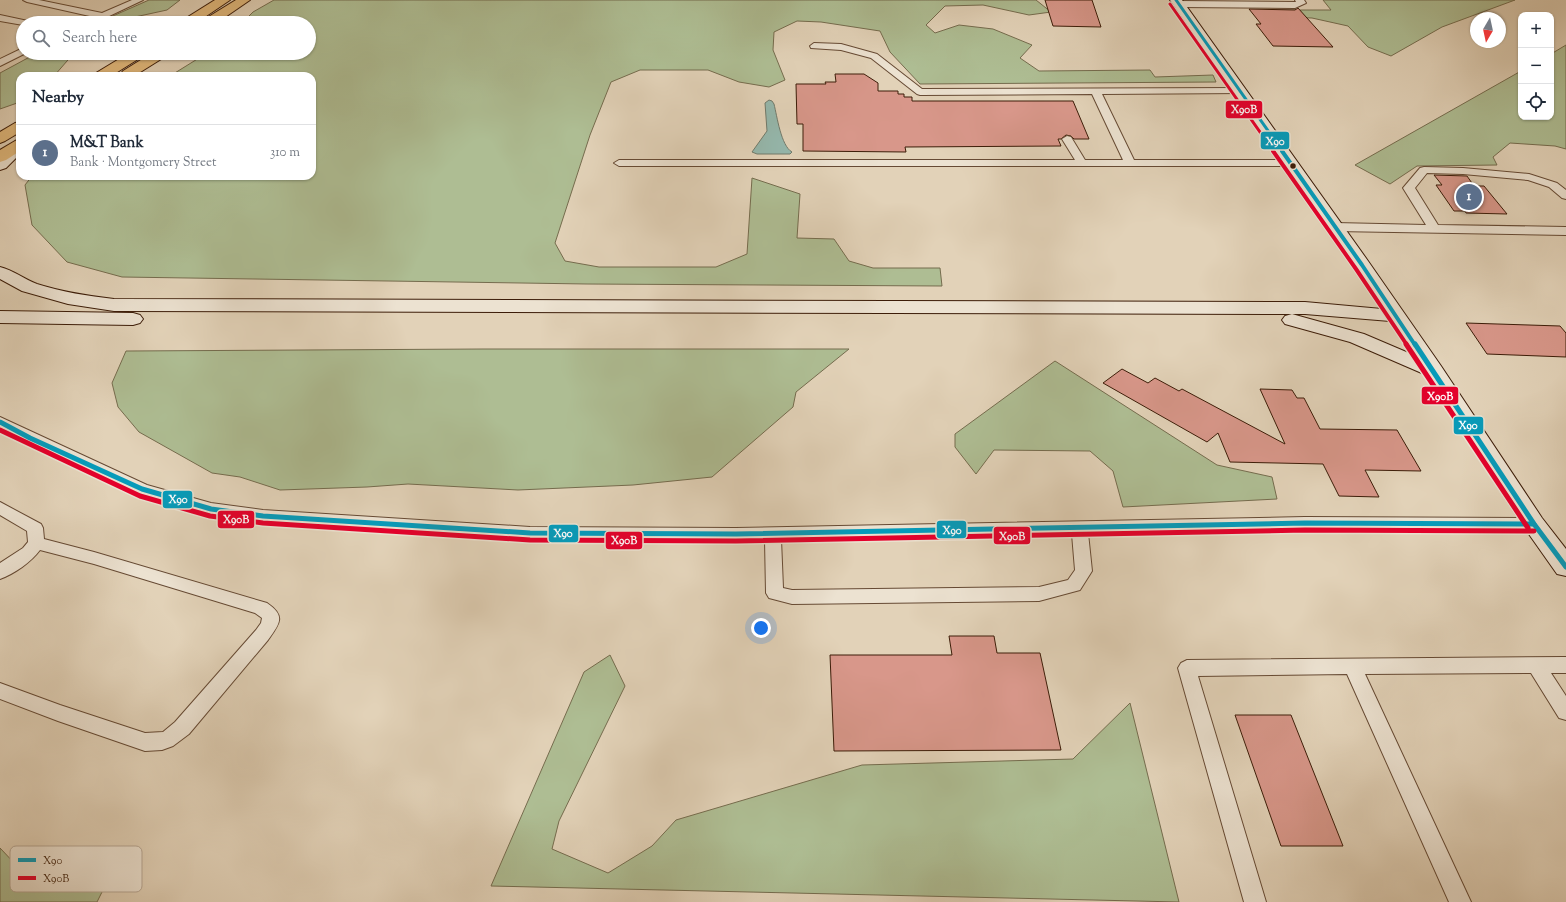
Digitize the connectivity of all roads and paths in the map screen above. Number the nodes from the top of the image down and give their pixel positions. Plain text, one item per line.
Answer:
1 (27, 0) edge
2 (139, 0) edge
3 (224, 0) edge
4 (244, 0) edge
5 (1299, 0) edge
6 (1177, 2) edge
7 (1217, 2) edge
8 (198, 16) edge
9 (219, 16) edge
10 (0, 18) edge
11 (16, 21) edge
12 (814, 46) dead end
13 (16, 55) edge
14 (127, 60) edge
15 (150, 60) edge
16 (0, 63) edge
17 (107, 72) edge
18 (131, 72) edge
19 (1241, 91) junction
20 (1096, 92) junction
21 (16, 128) edge
22 (0, 138) edge
23 (1067, 138) dead end
24 (16, 147) edge
25 (16, 148) edge
26 (0, 157) edge
27 (619, 163) dead end
28 (1082, 163) junction
29 (1130, 163) junction
30 (1291, 163) junction
31 (0, 165) edge
32 (1566, 196) edge
33 (1335, 227) junction
34 (1434, 229) junction
35 (1566, 231) edge
36 (0, 272) edge
37 (1396, 316) junction
38 (0, 318) edge
39 (1292, 320) junction
40 (1434, 371) junction
41 (0, 422) edge
42 (0, 508) edge
43 (1534, 524) junction
44 (1079, 527) junction
45 (773, 533) junction
46 (36, 543) junction
47 (1566, 567) edge
48 (0, 572) edge
49 (1536, 665) junction
50 (1566, 665) edge
51 (1352, 666) junction
52 (0, 691) edge
53 (1566, 712) edge
54 (1255, 902) edge
55 (1460, 902) edge

1 - 2 lane
3 - 8 main road
4 - 9 main road
5 - 7 lane
6 - 7 lane
6 - 19 main road
10 - 11 lane
12 - 20 lane
13 - 16 lane
14 - 17 main road
15 - 18 main road
19 - 20 lane
19 - 30 main road
20 - 29 lane
21 - 22 main road
23 - 28 lane
24 - 26 main road
25 - 31 main road
27 - 28 lane
28 - 29 lane
29 - 30 lane
30 - 33 main road
32 - 34 lane
33 - 34 lane
33 - 37 main road
34 - 35 lane
36 - 37 main road
37 - 39 main road
37 - 40 main road
38 - 39 main road
39 - 40 main road
40 - 43 main road
41 - 45 lane
42 - 46 lane
43 - 44 lane
43 - 47 main road
44 - 45 lane
44 - 45 lane
46 - 48 lane
46 - 52 lane
49 - 50 lane
49 - 51 lane
49 - 53 lane
51 - 54 lane
51 - 55 lane

